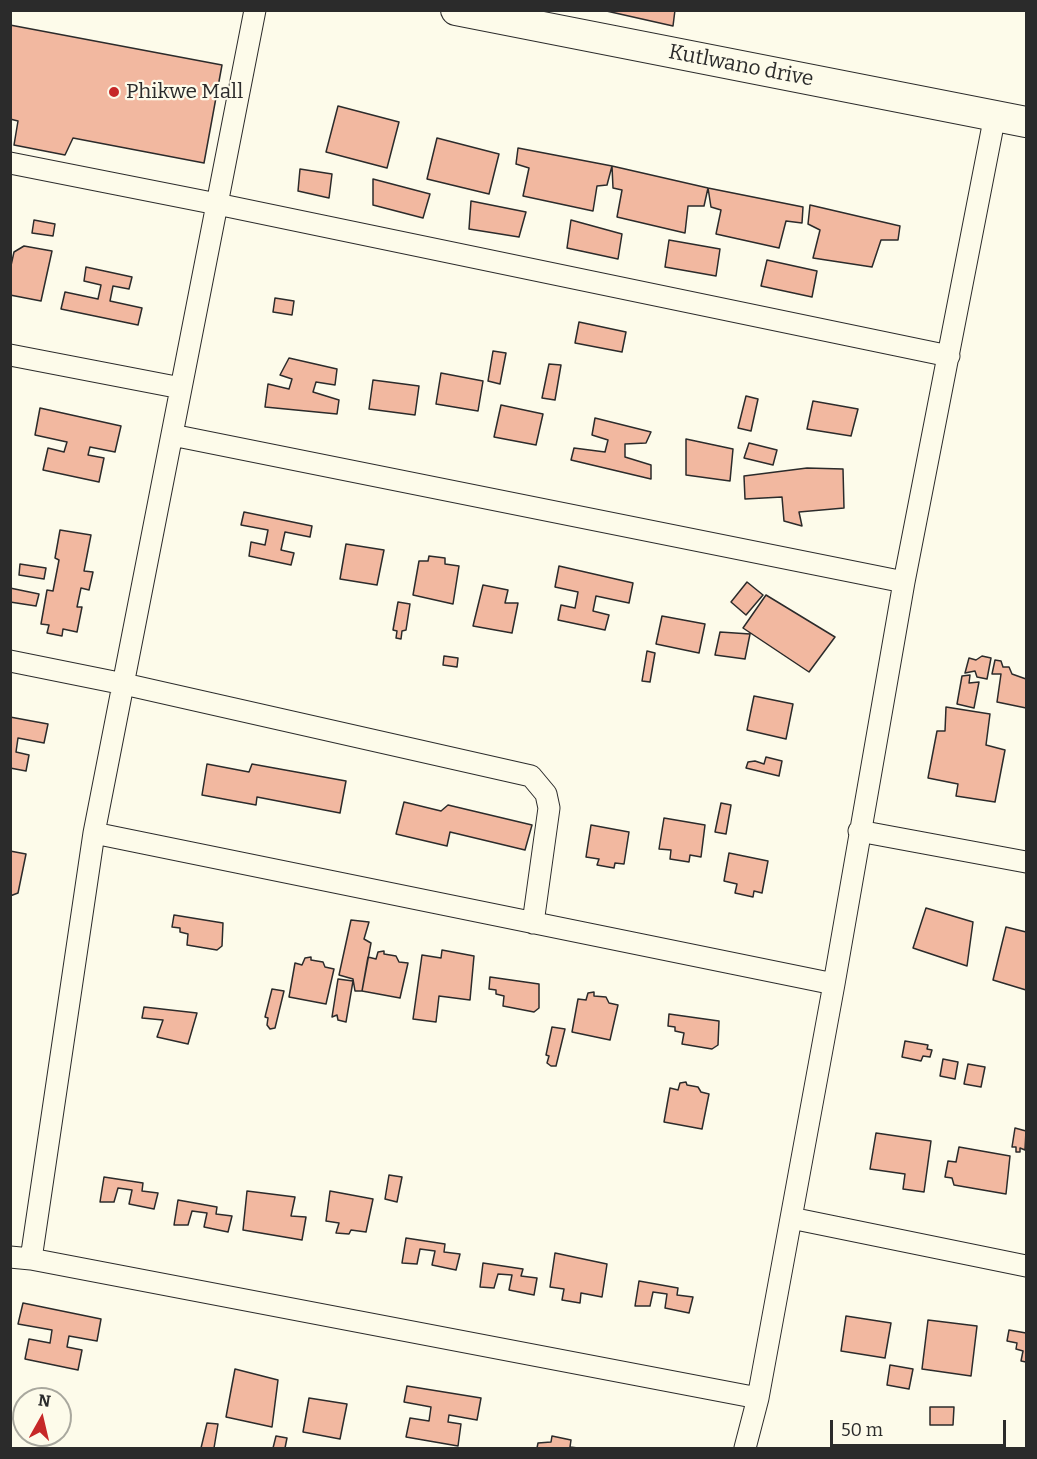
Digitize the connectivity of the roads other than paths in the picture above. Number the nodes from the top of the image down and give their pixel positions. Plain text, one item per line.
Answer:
1 (255, 10) edge
2 (456, 10) edge
3 (995, 115) junction
4 (1026, 122) edge
5 (10, 163) edge
6 (217, 204) junction
7 (10, 355) edge
8 (949, 356) junction
9 (181, 388) junction
10 (172, 435) junction
11 (904, 582) junction
12 (10, 661) edge
13 (124, 684) junction
14 (859, 831) junction
15 (94, 833) junction
16 (1026, 862) edge
17 (532, 923) junction
18 (834, 984) junction
19 (790, 1218) junction
20 (21, 1258) edge
21 (1026, 1266) edge
22 (758, 1398) junction
23 (745, 1449) edge

1 - 6 street
2 - 3 street, Kutlwano drive
3 - 4 street, Kutlwano drive
3 - 8 street
5 - 6 street
6 - 8 street
6 - 9 street
7 - 9 street
8 - 11 street
9 - 10 street
10 - 11 street
10 - 13 street
11 - 14 street
12 - 13 street
13 - 15 street
13 - 17 street
14 - 16 street
14 - 18 street
15 - 17 street
15 - 20 street
17 - 18 street
18 - 19 street
19 - 21 street
19 - 22 street
20 - 22 street
22 - 23 street

